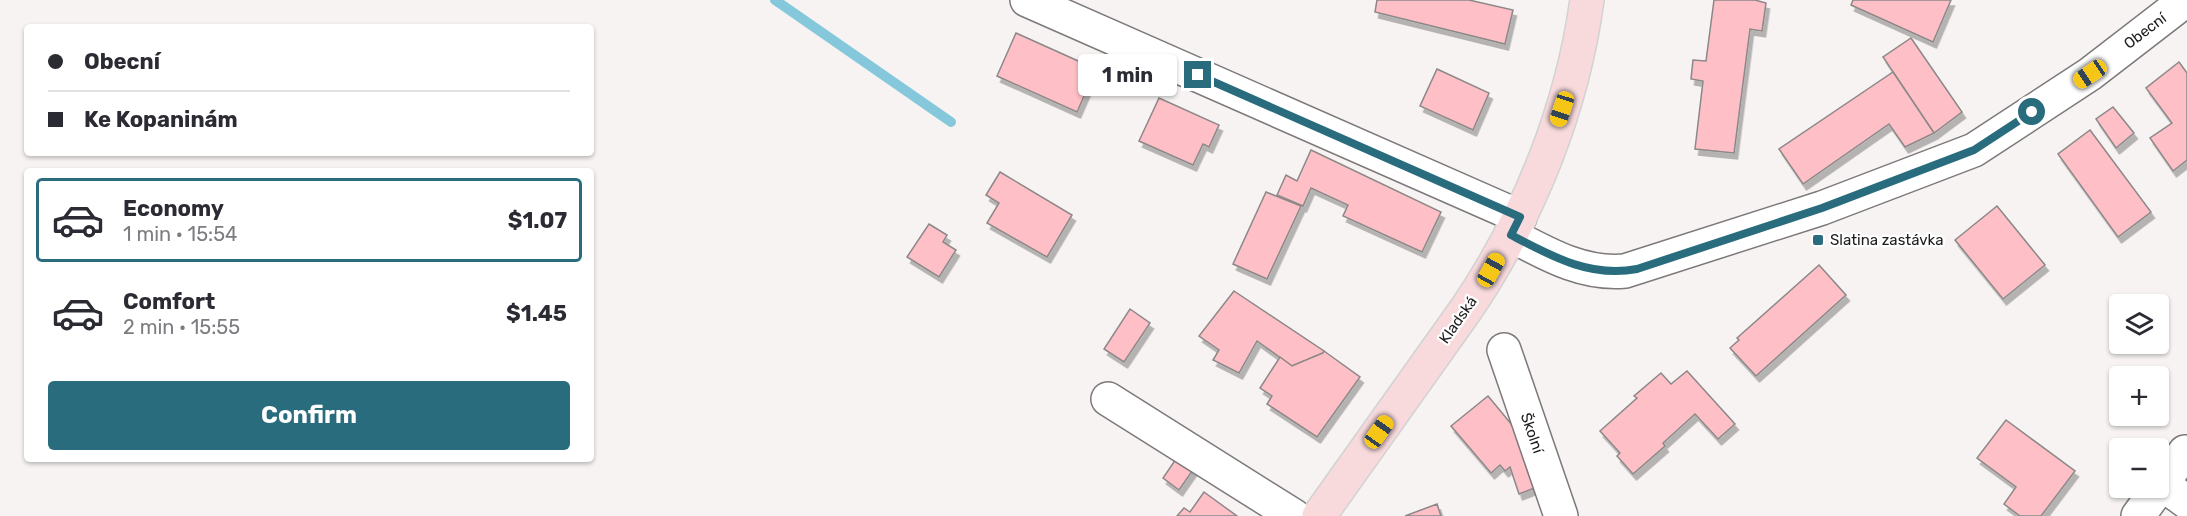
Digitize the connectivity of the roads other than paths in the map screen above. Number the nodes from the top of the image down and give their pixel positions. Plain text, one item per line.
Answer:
1 (1027, 0) edge
2 (1587, 0) edge
3 (2186, 0) edge
4 (1515, 226) junction
5 (1504, 350) dead end
6 (1108, 399) dead end
7 (2185, 452) dead end
8 (2174, 493) edge
9 (1294, 516) edge
10 (1319, 516) edge
11 (1561, 516) edge
12 (2139, 516) edge

1 - 4 street, Obecní
2 - 4 main road, Kladská
3 - 4 street, Obecní
4 - 10 main road, Kladská
5 - 11 street, Školní
6 - 9 street
7 - 8 street
8 - 12 street

